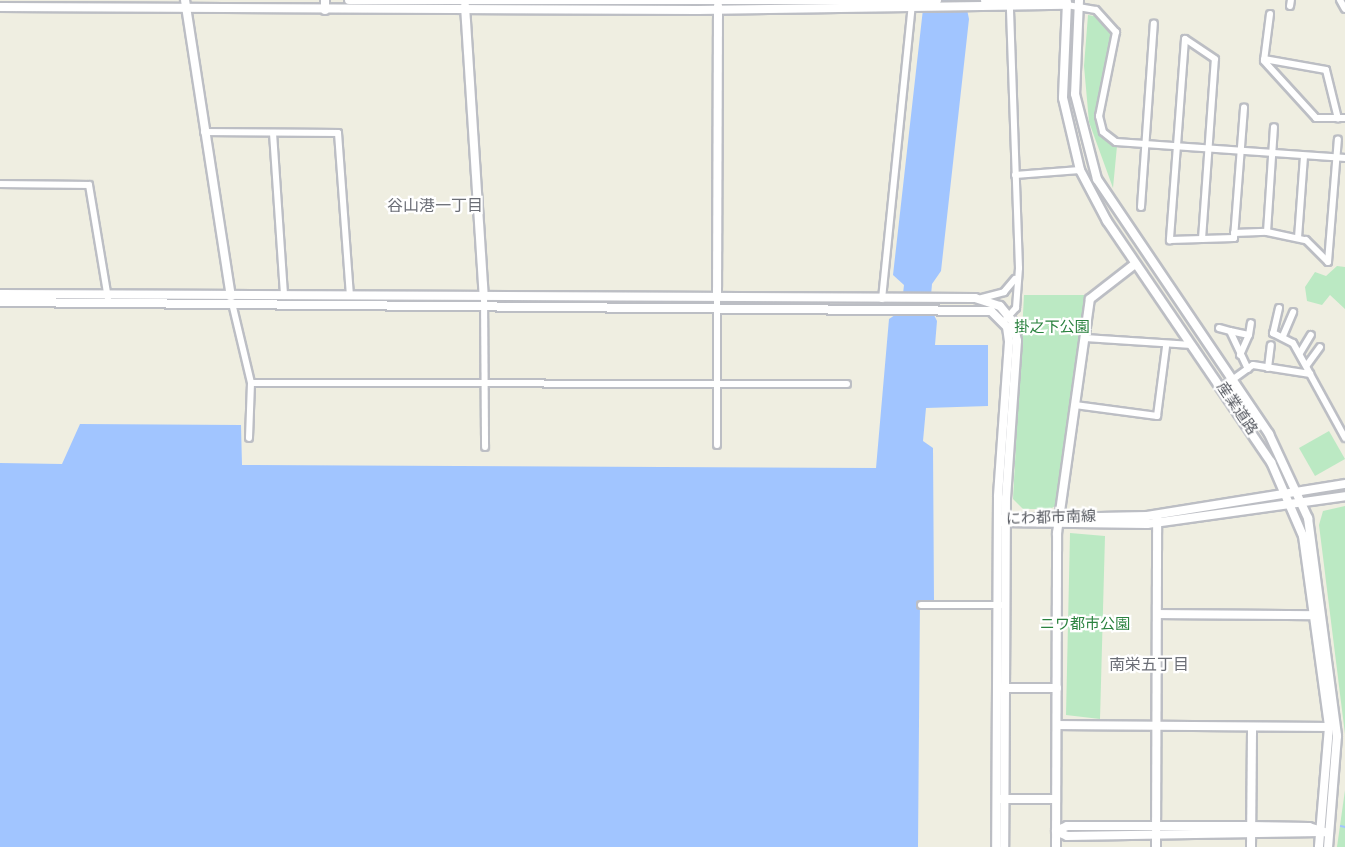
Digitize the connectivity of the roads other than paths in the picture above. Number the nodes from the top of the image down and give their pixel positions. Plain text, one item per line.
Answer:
1 (180, 0) edge
2 (192, 0) edge
3 (324, 0) edge
4 (349, 0) edge
5 (937, 0) edge
6 (985, 0) edge
7 (1340, 0) edge
8 (465, 1) edge
9 (1067, 2) edge
10 (50, 3) edge
11 (912, 3) edge
12 (1010, 3) edge
13 (1078, 3) edge
14 (185, 4) edge
15 (592, 4) edge
16 (718, 4) edge
17 (923, 4) edge
18 (0, 7) edge
19 (1345, 9) edge
20 (325, 10) junction
21 (465, 11) junction
22 (1270, 14) dead end
23 (1154, 23) dead end
24 (1264, 58) junction
25 (1244, 107) dead end
26 (1342, 118) edge
27 (1274, 127) dead end
28 (204, 132) junction
29 (273, 133) junction
30 (1338, 139) dead end
31 (1145, 145) junction
32 (1177, 147) junction
33 (1208, 150) junction
34 (1240, 153) junction
35 (1272, 155) junction
36 (1304, 157) junction
37 (1345, 158) edge
38 (1336, 160) junction
39 (1080, 170) junction
40 (1015, 175) junction
41 (0, 184) edge
42 (1141, 207) dead end
43 (1267, 232) junction
44 (1234, 233) junction
45 (1298, 238) junction
46 (1202, 239) junction
47 (1136, 264) junction
48 (1019, 268) junction
49 (0, 294) edge
50 (284, 296) junction
51 (350, 296) junction
52 (108, 298) junction
53 (975, 298) junction
54 (485, 299) junction
55 (882, 299) junction
56 (232, 300) junction
57 (717, 301) junction
58 (0, 302) edge
59 (893, 302) junction
60 (939, 303) junction
61 (1279, 308) dead end
62 (1293, 312) dead end
63 (1006, 319) junction
64 (1251, 323) dead end
65 (1219, 328) dead end
66 (1230, 331) junction
67 (1311, 334) dead end
68 (1249, 335) junction
69 (1283, 336) junction
70 (1085, 338) junction
71 (1192, 345) junction
72 (1271, 345) dead end
73 (1166, 347) junction
74 (1320, 347) dead end
75 (1300, 353) junction
76 (1239, 355) junction
77 (1307, 365) junction
78 (1268, 368) junction
79 (1248, 369) junction
80 (1310, 374) junction
81 (1231, 381) junction
82 (250, 382) junction
83 (486, 384) junction
84 (717, 384) junction
85 (847, 384) dead end
86 (1221, 388) junction
87 (1076, 405) junction
88 (249, 438) dead end
89 (1345, 438) edge
90 (717, 445) dead end
91 (485, 447) dead end
92 (1345, 484) edge
93 (1299, 492) junction
94 (1289, 494) junction
95 (1345, 496) edge
96 (1304, 503) junction
97 (1293, 505) junction
98 (1157, 518) junction
99 (1003, 521) junction
100 (1059, 521) junction
101 (921, 605) dead end
102 (1001, 605) junction
103 (1157, 614) junction
104 (1316, 615) junction
105 (1001, 688) junction
106 (1057, 688) junction
107 (1057, 725) junction
108 (1156, 726) junction
109 (1252, 727) junction
110 (1329, 727) junction
111 (1000, 799) junction
112 (1056, 799) junction
113 (1156, 830) junction
114 (1056, 831) junction
115 (1251, 831) junction
116 (1326, 833) junction
117 (996, 847) edge
118 (1004, 847) edge
119 (1056, 847) edge
120 (1156, 847) edge
121 (1251, 847) edge
122 (1319, 847) edge
123 (1328, 847) edge

1 - 14 street
2 - 14 street
3 - 20 street
4 - 8 street
5 - 17 street
6 - 12 street
7 - 19 street
8 - 15 street
8 - 21 street
9 - 12 street
9 - 13 street
9 - 39 street, 産業道路
10 - 14 street
10 - 18 street
11 - 16 street
11 - 17 street
11 - 55 street
12 - 17 street
12 - 40 street
13 - 31 street
13 - 81 street, 産業道路
14 - 20 street
14 - 28 street
15 - 16 street
15 - 21 street
16 - 57 street
20 - 21 street
21 - 54 street
22 - 24 street
23 - 31 street
24 - 26 street
24 - 26 street
25 - 34 street
27 - 35 street
28 - 29 street
28 - 56 street
29 - 50 street
29 - 51 street
30 - 38 street
31 - 32 street
31 - 42 street
32 - 33 street
32 - 33 street
32 - 46 street
33 - 34 street
33 - 46 street
34 - 35 street
34 - 44 street
35 - 36 street
35 - 43 street
36 - 38 street
36 - 45 street
37 - 38 street
38 - 45 street
39 - 40 street
39 - 47 street, 産業道路
40 - 48 street
41 - 52 street
43 - 44 street
43 - 45 street
44 - 46 street
47 - 70 street
47 - 71 street, 産業道路
48 - 53 street
48 - 63 street
49 - 52 street
50 - 51 street
50 - 56 street
51 - 54 street
52 - 56 street
52 - 58 street
53 - 60 street
53 - 63 street
54 - 56 street
54 - 57 street
54 - 83 street
55 - 57 street
55 - 59 street
56 - 82 street
57 - 59 street
57 - 84 street
59 - 60 street
60 - 63 street
61 - 69 street
62 - 69 street
63 - 99 street
64 - 68 street
65 - 66 street
66 - 68 street
66 - 76 street
67 - 75 street
68 - 76 street
69 - 75 street
70 - 73 street
70 - 87 street
71 - 73 street
71 - 86 street, 産業道路
72 - 78 street
73 - 87 street
74 - 77 street
75 - 77 street
76 - 79 street
77 - 80 street
78 - 79 street
78 - 80 street
79 - 81 street
80 - 89 street
81 - 86 street
81 - 93 street, 産業道路
82 - 83 street
82 - 88 street
83 - 84 street
83 - 91 street
84 - 85 street
84 - 90 street
86 - 94 street, 産業道路
87 - 100 street
92 - 93 street, にわ都市南線
93 - 94 street, にわ都市南線
93 - 96 street, 産業道路
94 - 97 street, 産業道路
94 - 98 street, にわ都市南線
95 - 96 street, にわ都市南線
96 - 97 street, にわ都市南線
96 - 116 street, 産業道路
97 - 98 street, にわ都市南線
97 - 104 street, 産業道路
98 - 100 street, にわ都市南線
98 - 103 street
99 - 100 street, にわ都市南線
99 - 102 street
100 - 106 street
101 - 102 street
102 - 105 street
103 - 104 street
103 - 108 street
104 - 110 street, 産業道路
105 - 106 street
105 - 111 street
106 - 107 street
107 - 108 street
107 - 112 street
108 - 109 street
108 - 113 street
109 - 110 street
109 - 115 street
110 - 116 street, 産業道路
111 - 112 street
111 - 117 street
111 - 118 street
112 - 114 street
113 - 114 street
113 - 115 street
113 - 120 street
114 - 119 street
115 - 116 street
115 - 121 street
116 - 122 street, 産業道路
116 - 123 street, 産業道路

